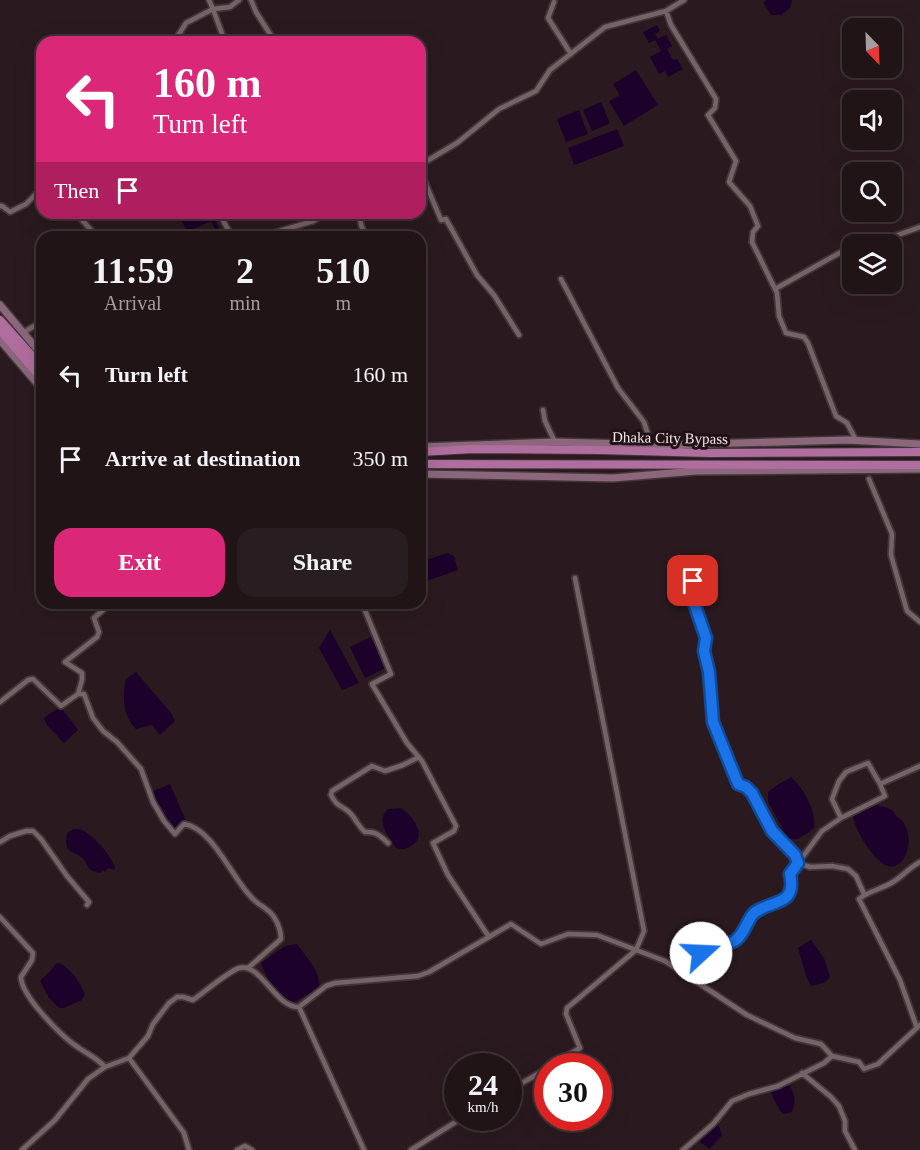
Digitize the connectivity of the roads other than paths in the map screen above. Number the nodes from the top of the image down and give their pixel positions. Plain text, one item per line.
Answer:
1 (209, 0) edge
2 (239, 0) edge
3 (251, 0) edge
4 (684, 0) edge
5 (554, 2) dead end
6 (213, 9) junction
7 (666, 11) junction
8 (178, 36) edge
9 (223, 36) edge
10 (271, 36) edge
11 (571, 54) junction
12 (426, 161) edge
13 (426, 184) edge
14 (36, 194) edge
15 (0, 207) edge
16 (81, 219) edge
17 (316, 219) edge
18 (920, 227) edge
19 (91, 231) edge
20 (280, 231) edge
21 (900, 234) edge
22 (842, 251) edge
23 (561, 279) dead end
24 (775, 289) junction
25 (0, 305) edge
26 (0, 320) edge
27 (36, 325) edge
28 (0, 330) edge
29 (23, 333) junction
30 (519, 335) dead end
31 (1, 343) edge
32 (36, 348) edge
33 (36, 360) edge
34 (36, 372) edge
35 (36, 383) edge
36 (543, 410) dead end
37 (856, 440) junction
38 (555, 442) junction
39 (651, 444) junction
40 (920, 444) edge
41 (426, 447) edge
42 (426, 452) edge
43 (920, 452) edge
44 (426, 464) edge
45 (920, 467) edge
46 (426, 474) edge
47 (869, 479) dead end
48 (575, 578) dead end
49 (693, 581) dead end
50 (104, 609) edge
51 (364, 609) edge
52 (920, 622) edge
53 (78, 694) junction
54 (0, 702) edge
55 (419, 757) junction
56 (920, 766) edge
57 (880, 784) junction
58 (841, 818) junction
59 (0, 842) edge
60 (388, 843) dead end
61 (920, 862) edge
62 (798, 863) junction
63 (864, 894) junction
64 (87, 905) dead end
65 (0, 916) edge
66 (489, 937) junction
67 (636, 950) junction
68 (248, 968) junction
69 (696, 982) junction
70 (299, 1007) junction
71 (919, 1027) edge
72 (572, 1053) edge
73 (831, 1056) junction
74 (129, 1058) junction
75 (105, 1067) junction
76 (802, 1073) junction
77 (444, 1129) edge
78 (22, 1150) edge
79 (189, 1150) edge
80 (237, 1150) edge
81 (252, 1150) edge
82 (364, 1150) edge
83 (411, 1150) edge
84 (683, 1150) edge
85 (855, 1150) edge

1 - 6 street
2 - 6 street
3 - 10 street
4 - 7 street
5 - 11 street
6 - 8 street
6 - 9 street
7 - 11 street
7 - 24 street
11 - 12 street
13 - 30 street
14 - 15 street
16 - 19 street
17 - 20 street
18 - 21 street
22 - 24 street
23 - 39 street
24 - 37 street
25 - 29 main road
26 - 33 highway
27 - 29 street
28 - 34 highway
29 - 32 main road
31 - 35 main road
36 - 38 street
37 - 39 main road
37 - 40 main road
38 - 39 main road
38 - 41 main road
42 - 43 highway, Dhaka City Bypass
44 - 45 highway, Dhaka City Bypass
45 - 46 main road
47 - 52 street
48 - 67 street
49 - 62 street
50 - 53 street
51 - 55 street
53 - 54 street
53 - 68 street
55 - 60 street
55 - 66 street
56 - 57 street
57 - 58 street
57 - 58 street
58 - 62 street
59 - 64 street
61 - 63 street
62 - 63 street
62 - 69 street
63 - 71 street
65 - 75 street
66 - 67 street
66 - 70 street
67 - 69 street
67 - 72 street
68 - 70 street
68 - 74 street
69 - 73 street
70 - 82 street
71 - 73 street
73 - 76 street
74 - 75 street
74 - 79 street
75 - 78 street
76 - 84 street
76 - 85 street
77 - 83 street
80 - 81 street

